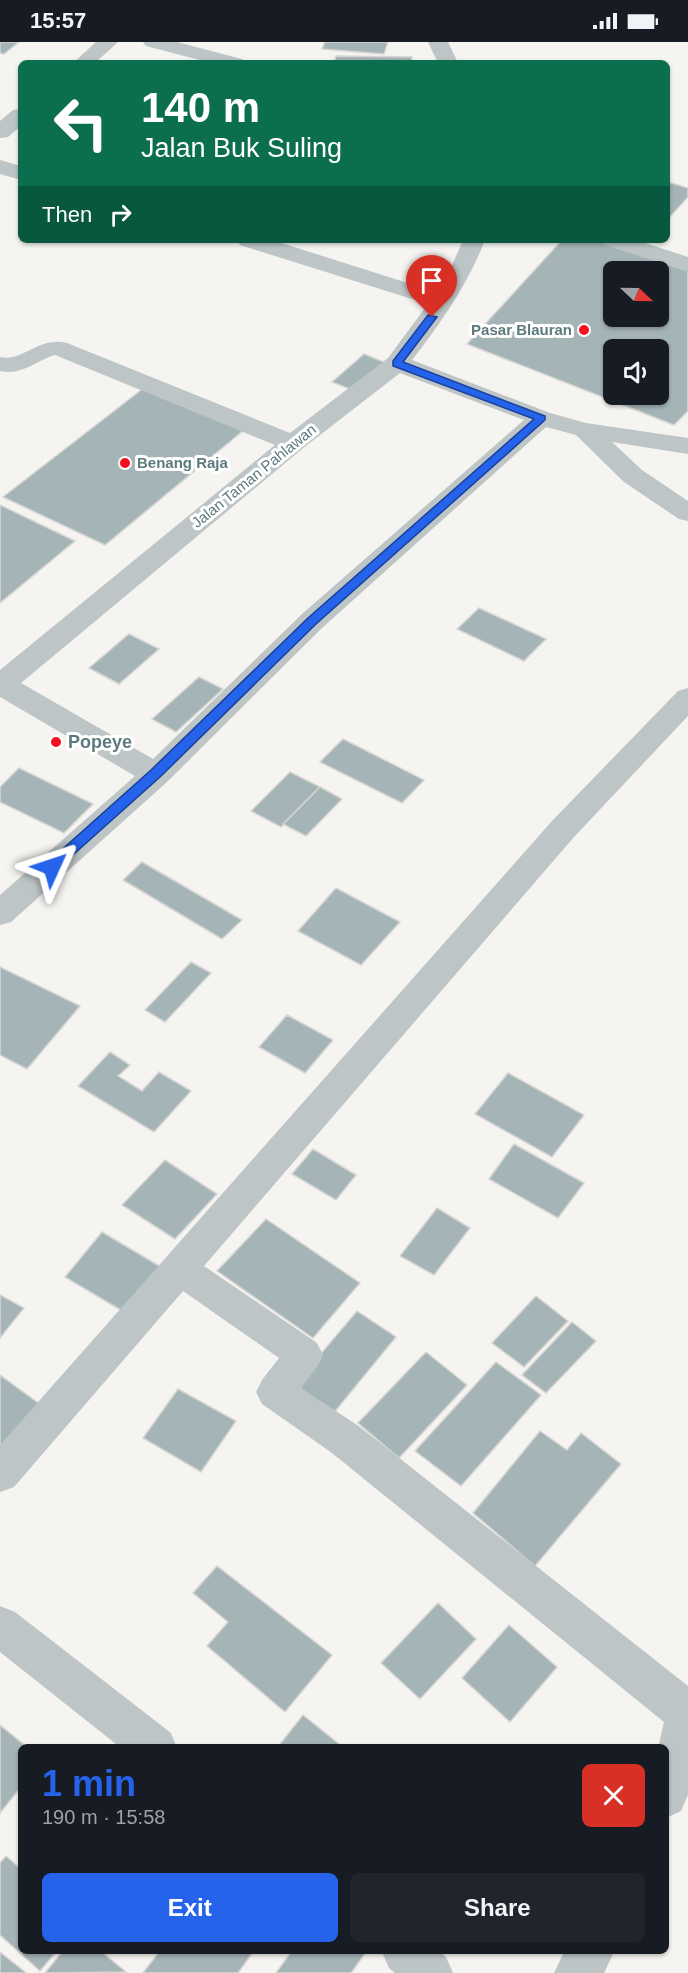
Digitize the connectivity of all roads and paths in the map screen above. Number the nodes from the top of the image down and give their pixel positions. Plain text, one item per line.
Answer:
1 (108, 42) edge
2 (153, 42) edge
3 (438, 42) edge
4 (237, 59) edge
5 (87, 60) edge
6 (447, 60) edge
7 (18, 117) edge
8 (0, 132) edge
9 (0, 168) edge
10 (18, 172) edge
11 (258, 243) edge
12 (473, 243) edge
13 (622, 243) edge
14 (688, 265) edge
15 (442, 301) junction
16 (397, 363) junction
17 (0, 364) edge
18 (541, 418) junction
19 (585, 430) junction
20 (293, 443) junction
21 (688, 446) edge
22 (688, 513) edge
23 (0, 685) edge
24 (688, 698) edge
25 (156, 774) junction
26 (0, 913) edge
27 (180, 1269) junction
28 (0, 1474) edge
29 (0, 1626) edge
30 (687, 1709) edge
31 (151, 1744) edge
32 (669, 1788) edge
33 (407, 1954) edge
34 (590, 1954) edge
35 (429, 1973) edge
36 (577, 1973) edge

1 - 5 street
2 - 4 street
3 - 6 street
7 - 8 street
9 - 10 street
11 - 15 street
12 - 15 street, Jalan Taman Pahlawan
13 - 14 street
15 - 16 street, Jalan Taman Pahlawan
16 - 18 street
16 - 20 street, Jalan Taman Pahlawan
17 - 20 street
18 - 19 street
18 - 25 street
19 - 21 street
19 - 22 street
20 - 23 street, Jalan Taman Pahlawan
23 - 25 street
24 - 27 street
25 - 26 street
27 - 28 street
27 - 30 street
29 - 31 street
30 - 32 street
33 - 35 street
34 - 36 street

